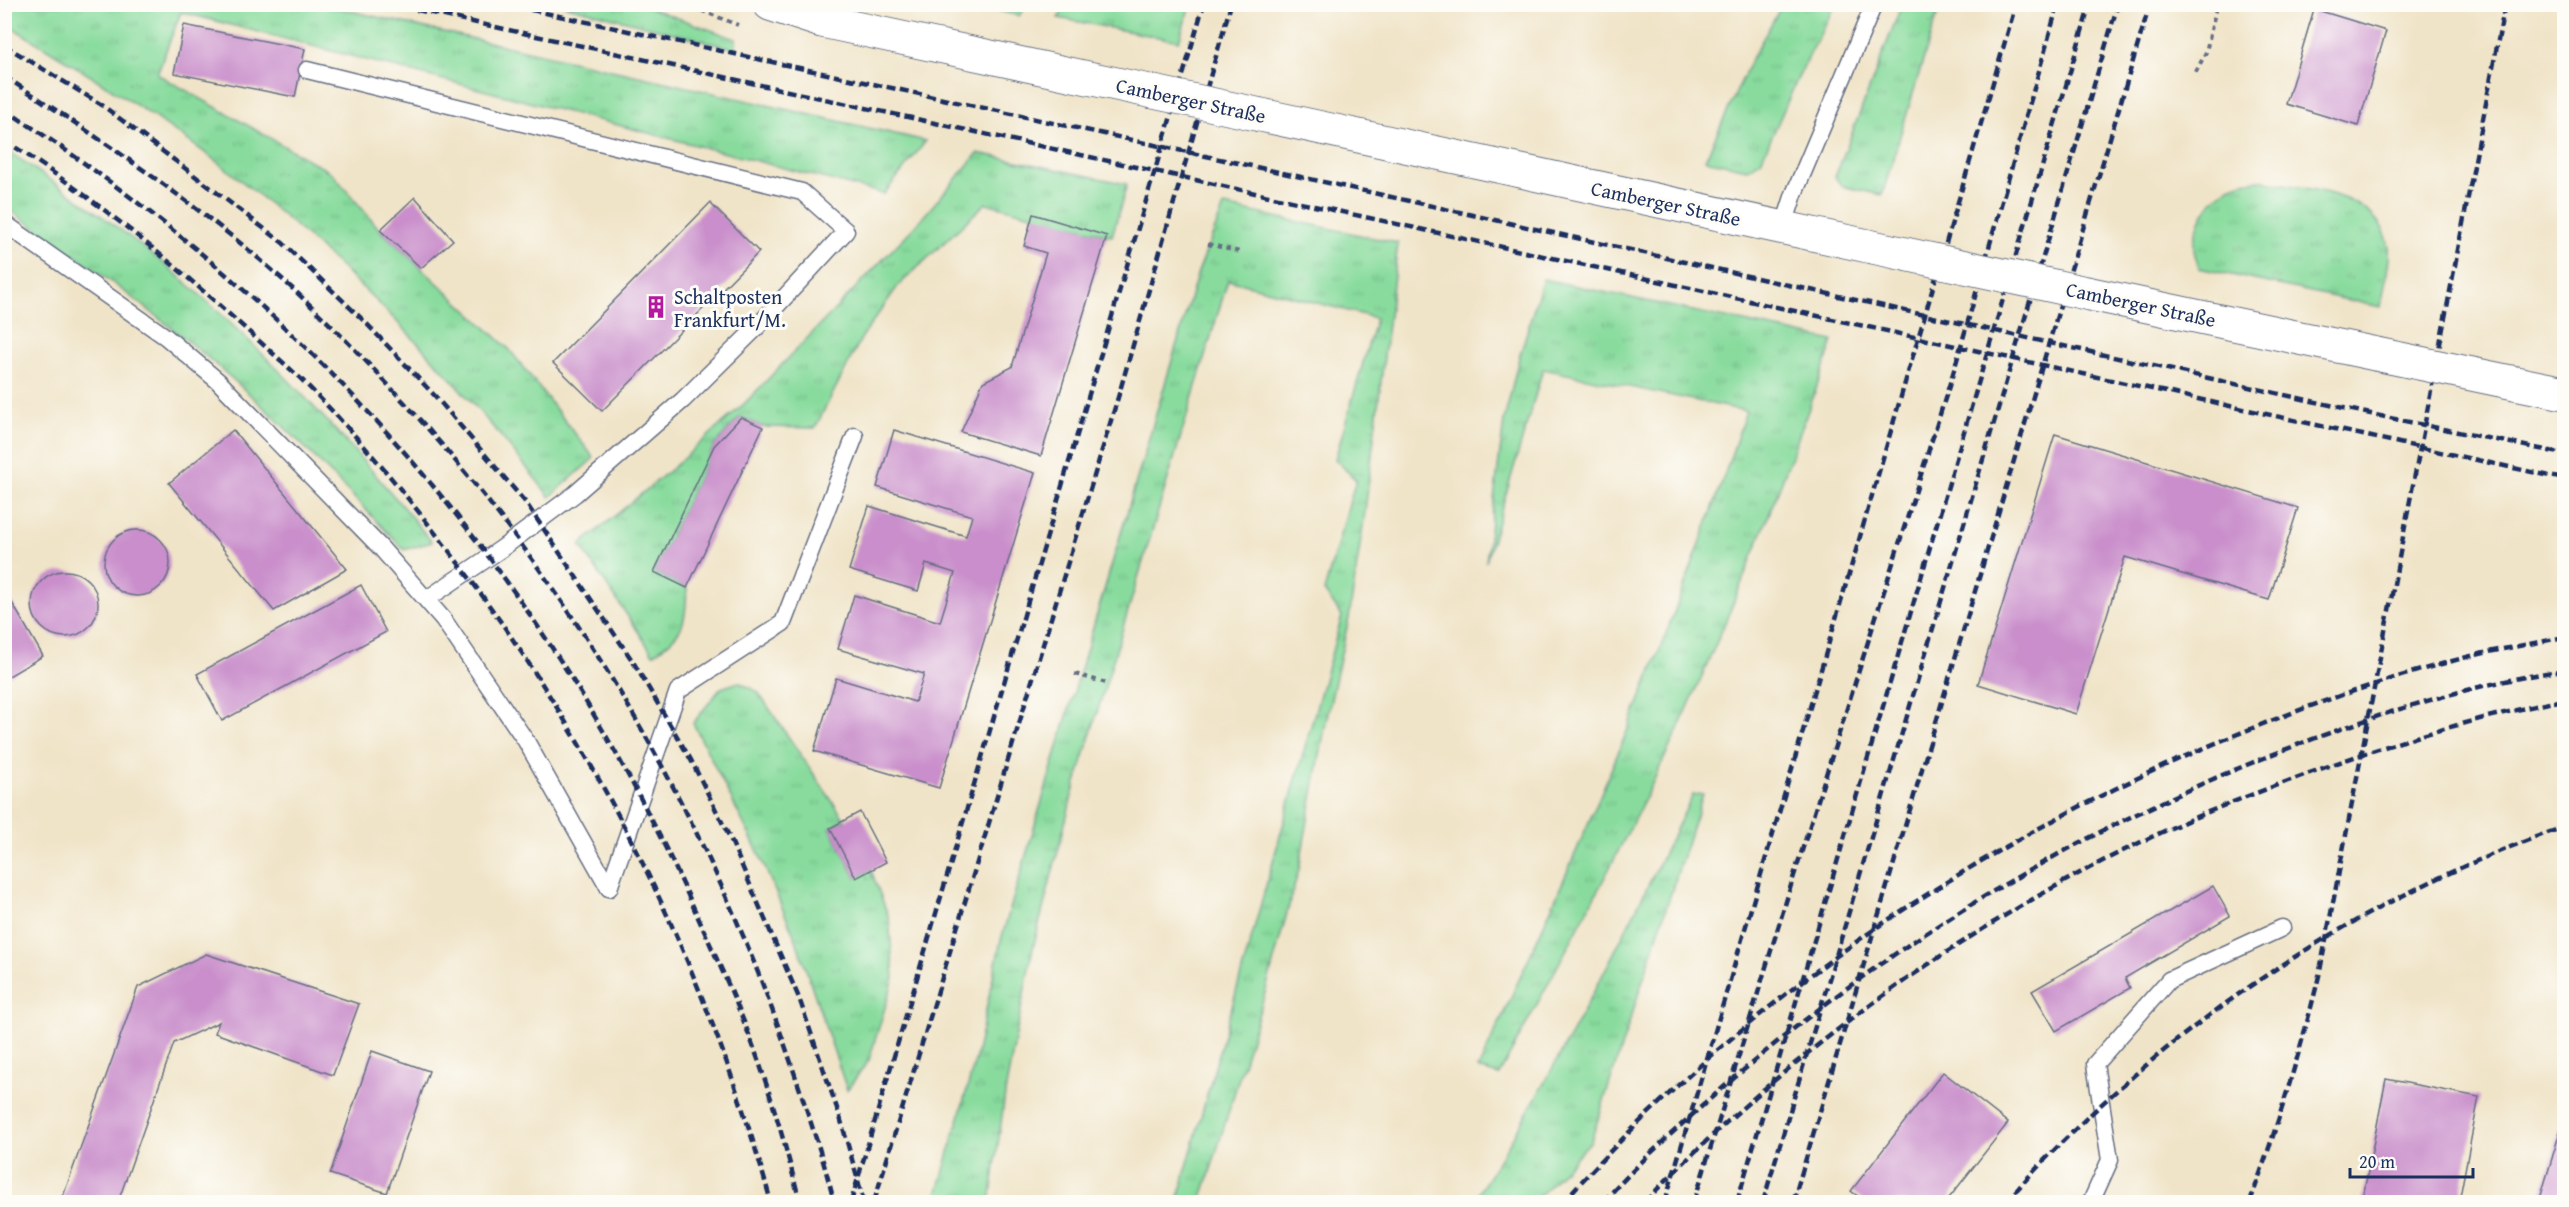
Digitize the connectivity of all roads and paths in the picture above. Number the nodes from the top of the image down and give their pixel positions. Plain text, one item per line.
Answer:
1 (770, 4) edge
2 (1874, 4) edge
3 (2217, 4) edge
4 (307, 70) dead end
5 (2196, 72) dead end
6 (4, 223) edge
7 (1784, 228) junction
8 (1208, 244) dead end
9 (1240, 252) dead end
10 (2565, 393) edge
11 (855, 436) dead end
12 (427, 599) junction
13 (1075, 674) dead end
14 (1106, 683) dead end
15 (2282, 928) dead end
16 (2091, 1203) edge

1 - 7 street, Camberger Straße, bridge
2 - 7 lane
3 - 5 path
4 - 12 lane
6 - 12 lane
7 - 10 street, Camberger Straße, bridge
8 - 9 path
11 - 12 lane
13 - 14 path
15 - 16 lane

